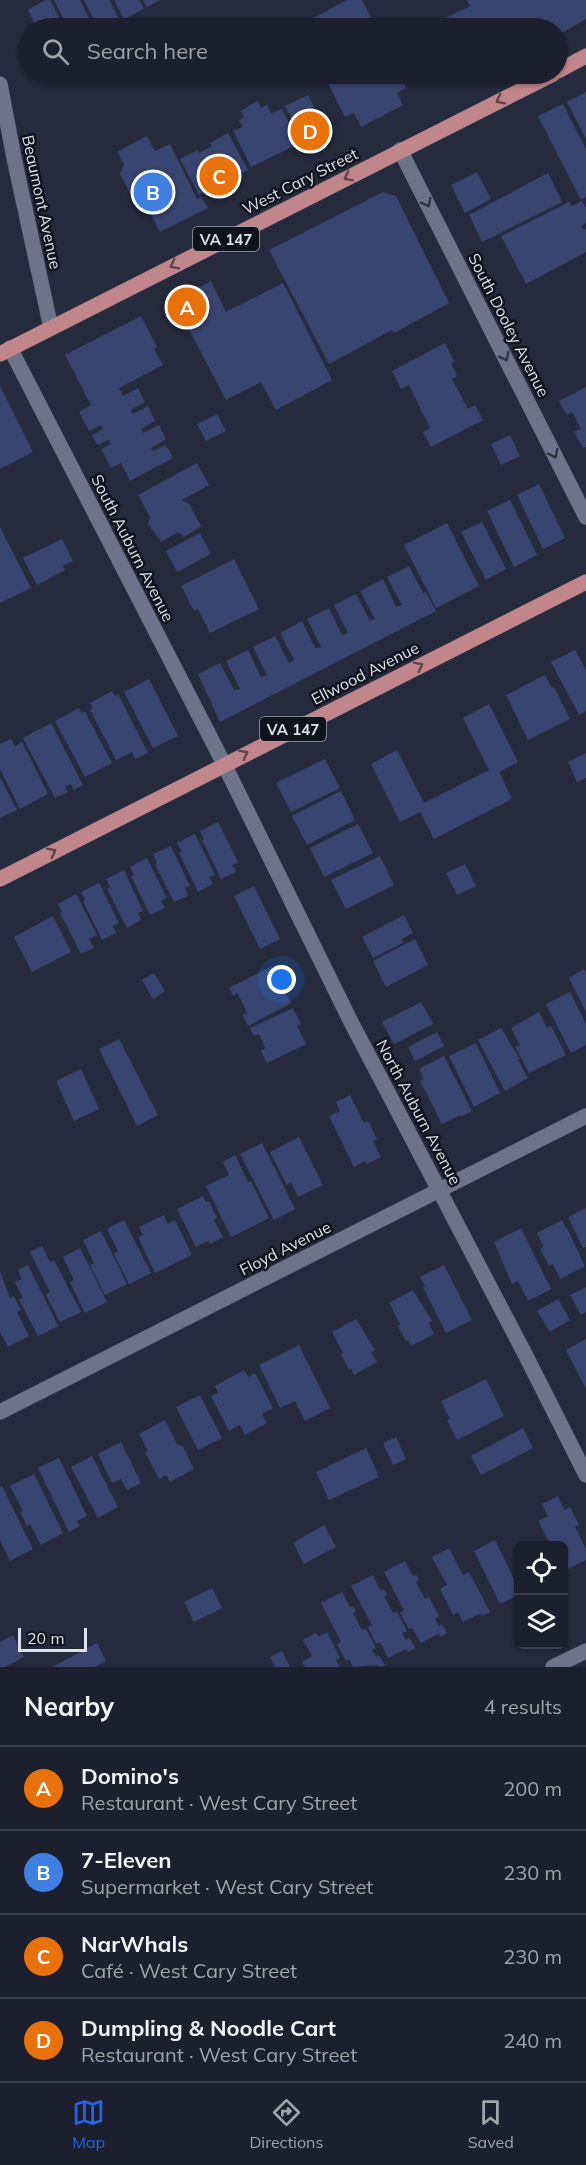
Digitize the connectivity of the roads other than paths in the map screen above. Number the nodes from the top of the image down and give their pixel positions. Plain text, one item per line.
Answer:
1 (586, 57) edge
2 (568, 66) edge
3 (0, 84) edge
4 (533, 84) edge
5 (400, 150) junction
6 (51, 328) junction
7 (5, 351) edge
8 (586, 517) edge
9 (586, 582) edge
10 (224, 764) junction
11 (0, 879) edge
12 (586, 1116) edge
13 (439, 1190) junction
14 (0, 1412) edge
15 (586, 1475) edge
16 (586, 1651) edge
17 (553, 1667) edge

1 - 2 main road
3 - 6 street, Beaumont Avenue
4 -> 5 main road, West Cary Street / VA 147
5 -> 6 main road, West Cary Street / VA 147
5 -> 8 street, South Dooley Avenue
6 - 7 main road, West Cary Street / VA 147
7 - 10 street, South Auburn Avenue
10 -> 9 main road, Ellwood Avenue / VA 147
11 -> 10 main road, Ellwood Avenue / VA 147
10 - 13 street, North Auburn Avenue
12 - 13 street, Floyd Avenue
13 - 14 street, Floyd Avenue
13 - 15 street, North Auburn Avenue
16 - 17 street

